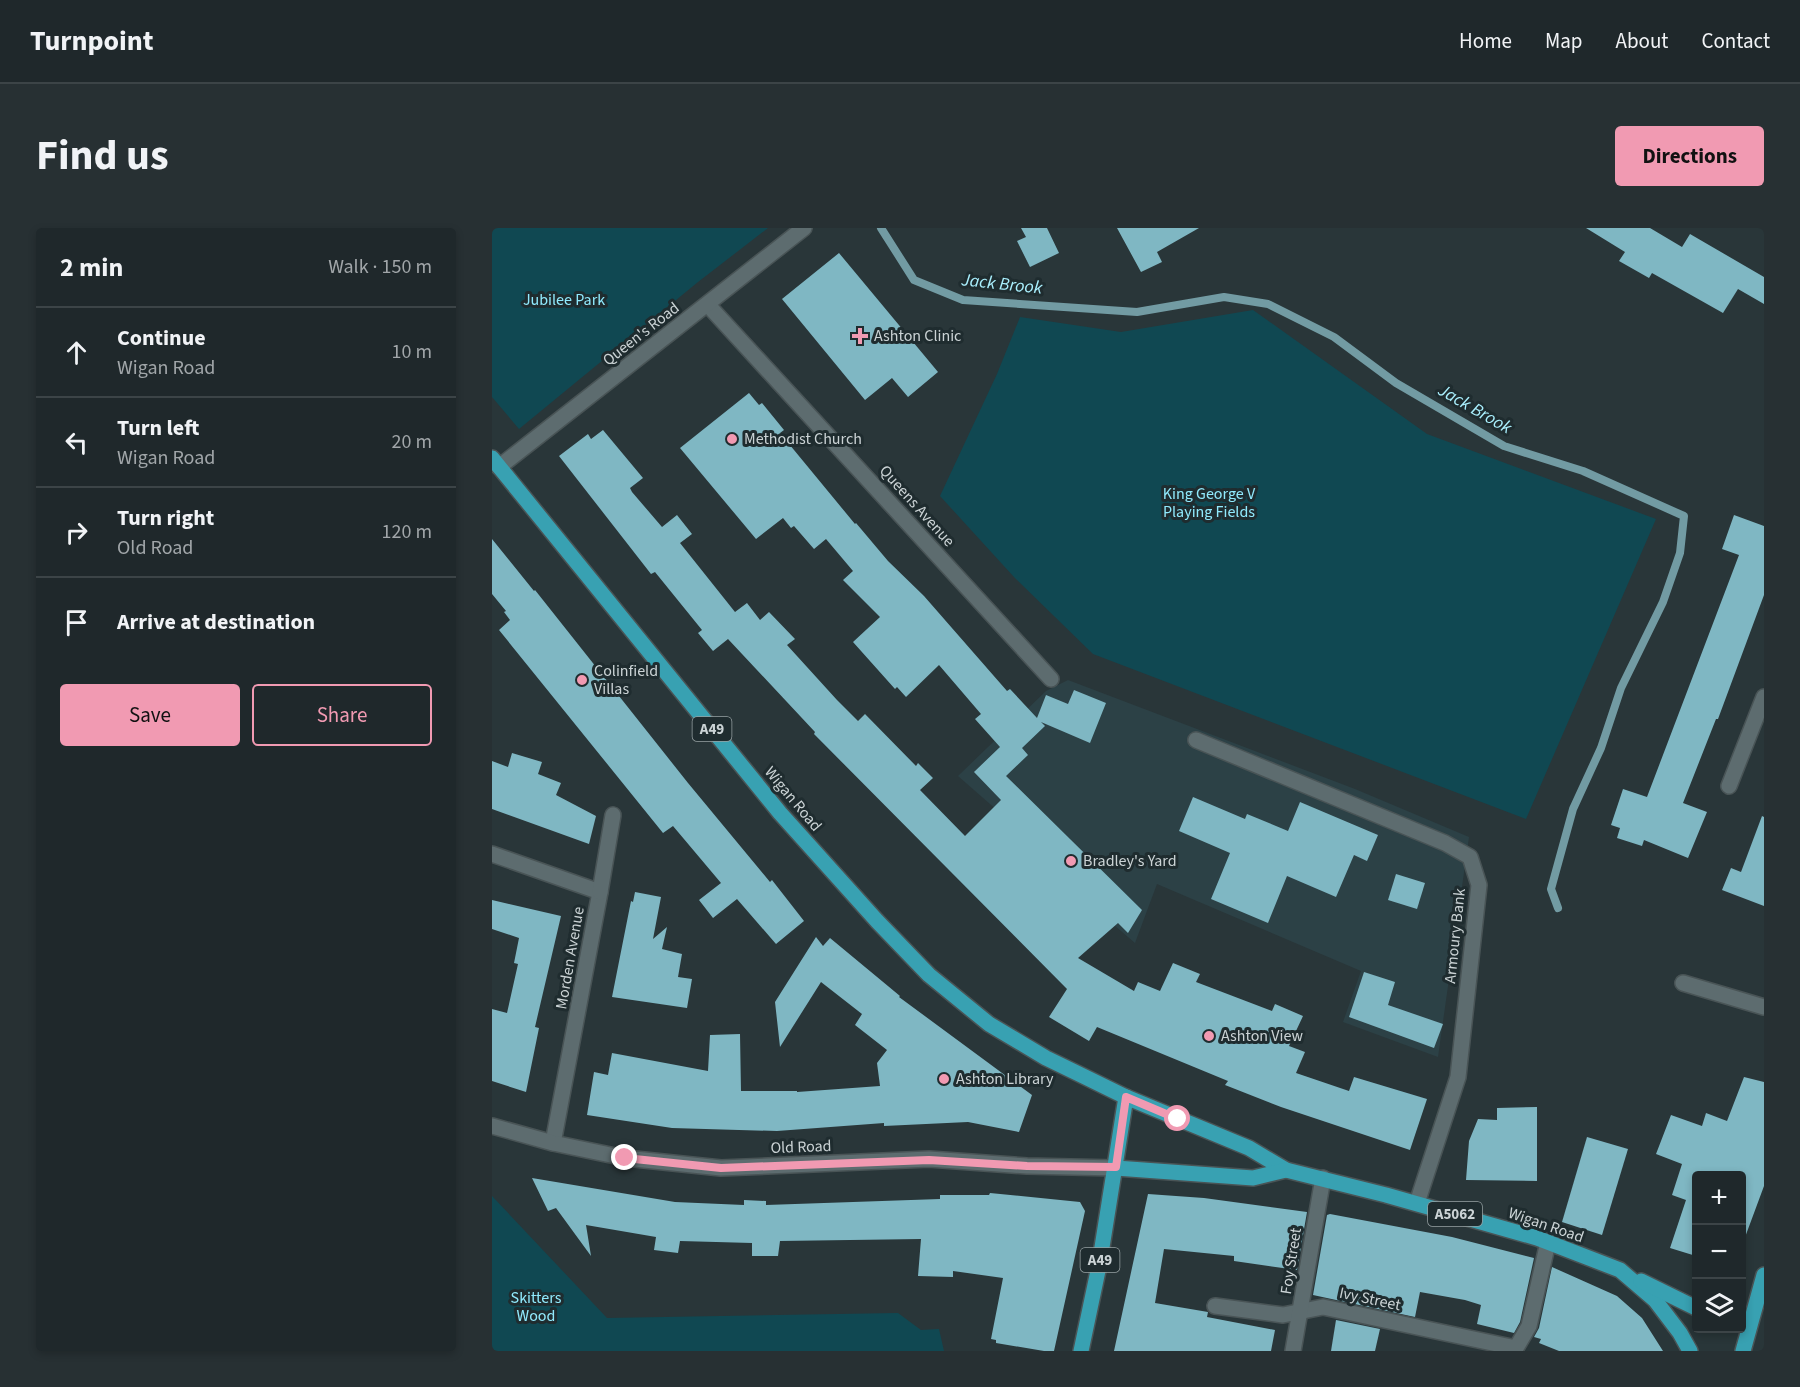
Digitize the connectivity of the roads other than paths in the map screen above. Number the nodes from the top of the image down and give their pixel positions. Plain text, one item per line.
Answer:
1 (804, 228) edge
2 (708, 304) junction
3 (496, 463) edge
4 (1051, 679) dead end
5 (1764, 697) edge
6 (1196, 740) dead end
7 (1729, 786) dead end
8 (613, 814) dead end
9 (492, 854) edge
10 (600, 892) junction
11 (1683, 983) dead end
12 (1764, 1006) edge
13 (1126, 1097) junction
14 (492, 1126) edge
15 (553, 1143) junction
16 (1116, 1167) junction
17 (1286, 1170) junction
18 (1323, 1178) junction
19 (1417, 1203) junction
20 (1548, 1242) junction
21 (1620, 1270) junction
22 (1764, 1275) edge
23 (1759, 1295) junction
24 (1746, 1303) edge
25 (1215, 1306) dead end
26 (1692, 1306) edge
27 (1301, 1311) junction
28 (1480, 1346) edge
29 (1081, 1351) edge
30 (1293, 1351) edge
31 (1690, 1351) edge
32 (1743, 1351) edge

1 - 2 street, Queen's Road
2 - 3 street, Queen's Road
2 - 4 street, Queens Avenue
3 - 13 main road, Wigan Road / A49
5 - 7 street
6 - 19 street, Armoury Bank
8 - 10 street
9 - 10 street, Morden Avenue
10 - 15 street, Morden Avenue
11 - 12 street
13 - 16 main road, A49
13 - 17 main road, Wigan Road / A5062
14 - 15 street, Old Road
15 - 16 street, Old Road
16 - 17 main road, Wigan Road / A5062
16 - 29 main road, A49
17 - 18 main road, Wigan Road / A5062
18 - 19 main road, Wigan Road / A5062
18 - 27 street, Foy Street
19 - 20 main road, Wigan Road / A5062
20 - 21 main road, Wigan Road / A5062
20 - 28 street, Ivy Street
21 - 26 main road, A5062
21 - 31 main road, Wigan Road / A5062
22 - 23 main road
23 - 24 main road
23 - 32 main road
25 - 27 street, Ivy Street
27 - 28 street, Ivy Street
27 - 30 street, Foy Street

